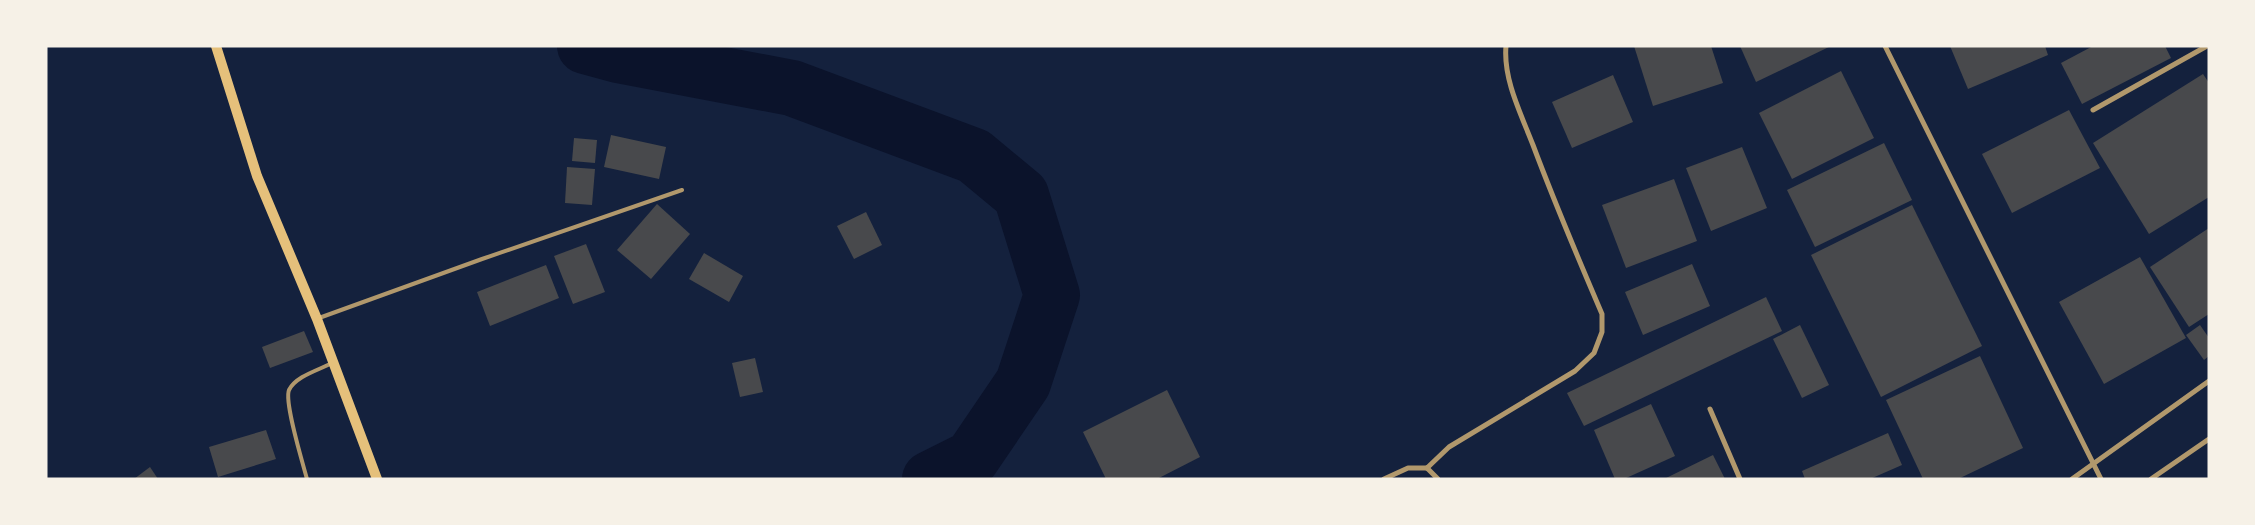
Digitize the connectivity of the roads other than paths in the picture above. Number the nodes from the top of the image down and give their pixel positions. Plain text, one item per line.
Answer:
1 (216, 46) edge
2 (1506, 46) edge
3 (1885, 46) edge
4 (2196, 46) edge
5 (2208, 46) edge
6 (2199, 52) junction
7 (2093, 110) dead end
8 (682, 190) dead end
9 (317, 319) junction
10 (334, 362) junction
11 (2209, 382) edge
12 (1710, 409) dead end
13 (2209, 439) edge
14 (2094, 463) junction
15 (1427, 468) junction
16 (307, 479) edge
17 (377, 479) edge
18 (1384, 479) edge
19 (1438, 479) edge
20 (1740, 479) edge
21 (2072, 479) edge
22 (2101, 479) edge
23 (2151, 479) edge

1 - 9 main road
2 - 15 street
3 - 14 street
4 - 6 street
5 - 6 street
6 - 7 street
8 - 9 lane
9 - 10 main road
10 - 16 lane
10 - 17 main road
11 - 14 street
12 - 20 street
13 - 23 street
14 - 21 street
14 - 22 street
15 - 18 street
15 - 19 street

